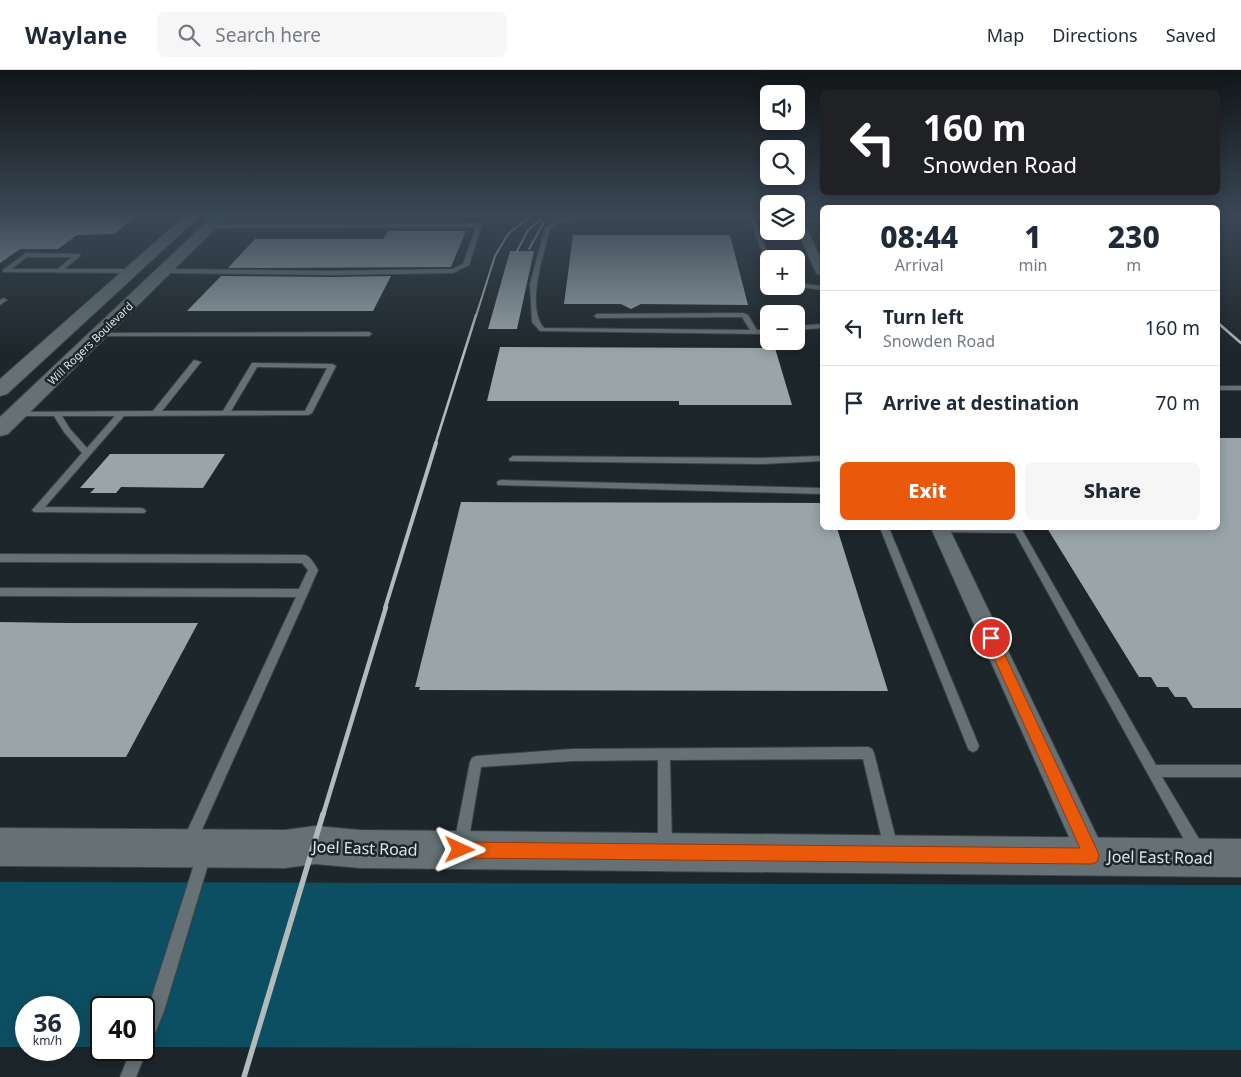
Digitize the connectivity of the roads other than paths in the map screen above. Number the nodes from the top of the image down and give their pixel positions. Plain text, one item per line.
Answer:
1 (18, 261) edge
2 (71, 261) edge
3 (145, 261) edge
4 (175, 261) edge
5 (467, 261) edge
6 (539, 261) edge
7 (60, 270) junction
8 (134, 271) junction
9 (164, 271) junction
10 (805, 286) edge
11 (820, 288) edge
12 (597, 316) dead end
13 (820, 326) edge
14 (805, 327) edge
15 (755, 333) junction
16 (760, 333) edge
17 (369, 334) dead end
18 (98, 335) junction
19 (197, 362) dead end
20 (49, 382) junction
21 (3, 385) edge
22 (1220, 388) edge
23 (1241, 388) edge
24 (122, 413) junction
25 (156, 413) junction
26 (226, 413) junction
27 (16, 414) junction
28 (57, 414) junction
29 (0, 429) edge
30 (88, 453) junction
31 (513, 459) dead end
32 (820, 459) edge
33 (501, 483) dead end
34 (820, 491) edge
35 (141, 510) dead end
36 (885, 530) edge
37 (942, 530) edge
38 (1018, 530) edge
39 (0, 558) edge
40 (0, 592) edge
41 (302, 593) junction
42 (973, 746) dead end
43 (664, 754) junction
44 (1241, 770) edge
45 (1152, 772) junction
46 (0, 847) edge
47 (196, 848) junction
48 (460, 850) junction
49 (665, 852) junction
50 (893, 854) junction
51 (1092, 856) junction
52 (1202, 857) junction
53 (1241, 858) edge
54 (155, 1013) edge
55 (135, 1061) edge
56 (128, 1077) edge

1 - 7 lane
2 - 7 lane
3 - 8 main road, Will Rogers Boulevard
4 - 9 main road, Will Rogers Boulevard
5 - 9 lane
6 - 15 lane
7 - 8 lane
8 - 9 main road
8 - 21 main road, Will Rogers Boulevard
9 - 18 main road, Will Rogers Boulevard
10 - 11 lane
12 - 15 lane
13 - 14 lane
15 - 16 lane
17 - 18 lane
18 - 20 main road, Will Rogers Boulevard
19 - 25 lane
20 - 21 main road
20 - 27 main road, Will Rogers Boulevard
22 - 23 lane
24 - 25 lane
24 - 28 lane
24 - 30 lane
25 - 26 lane
26 - 26 lane
27 - 28 lane
27 - 29 main road, Will Rogers Boulevard
28 - 30 lane
30 - 35 lane
31 - 32 lane
33 - 34 lane
36 - 42 lane
37 - 51 street
38 - 45 lane
39 - 41 lane
40 - 41 lane
41 - 47 lane
43 - 48 lane
43 - 49 lane
43 - 50 lane
44 - 45 lane
45 - 52 lane
46 - 47 main road, Joel East Road
47 - 48 main road, Joel East Road
47 - 54 lane
48 - 49 main road, Joel East Road
49 - 50 main road, Joel East Road
50 - 51 main road, Joel East Road
51 - 52 main road, Joel East Road
52 - 53 main road, Joel East Road
55 - 56 lane

